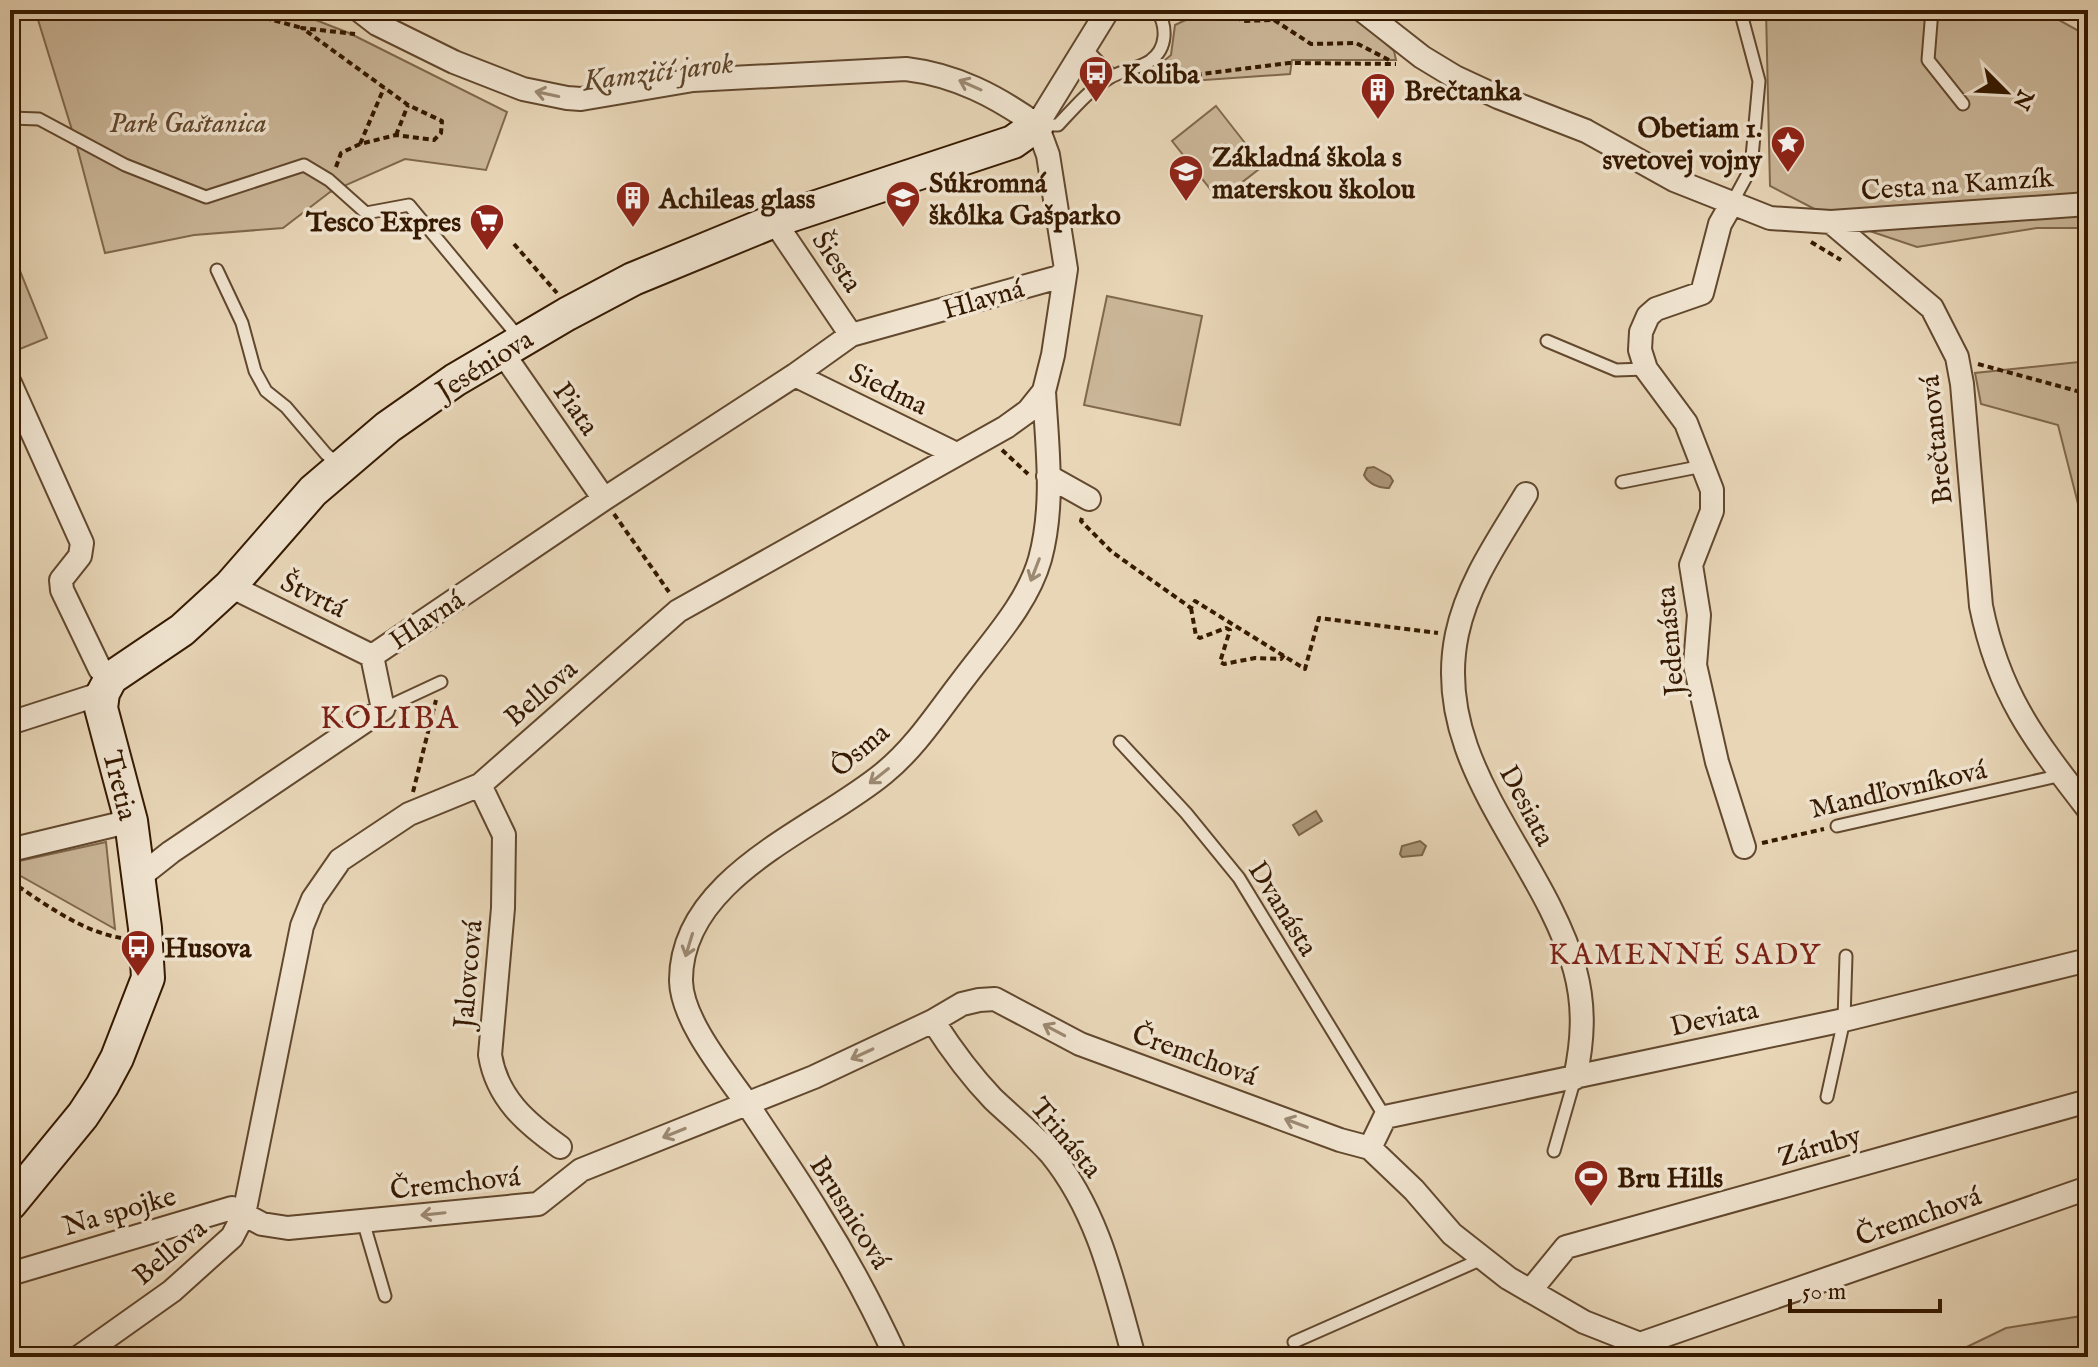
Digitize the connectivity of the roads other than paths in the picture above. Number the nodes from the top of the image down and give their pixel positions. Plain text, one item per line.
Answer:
1 (359, 10) edge
2 (1108, 10) edge
3 (1157, 10) edge
4 (1740, 10) edge
5 (1932, 10) edge
6 (1364, 11) edge
7 (1085, 48) junction
8 (1112, 76) junction
9 (1963, 104) dead end
10 (10, 118) edge
11 (1037, 125) junction
12 (1732, 203) junction
13 (2088, 204) edge
14 (774, 221) junction
15 (1831, 222) junction
16 (1066, 269) junction
17 (217, 270) dead end
18 (851, 335) junction
19 (1547, 341) dead end
20 (511, 346) junction
21 (1646, 369) junction
22 (795, 375) junction
23 (10, 383) edge
24 (1044, 391) junction
25 (956, 454) junction
26 (341, 466) junction
27 (1704, 466) junction
28 (1622, 482) dead end
29 (1049, 485) junction
30 (1526, 494) dead end
31 (604, 499) junction
32 (1089, 499) road end
33 (230, 586) junction
34 (372, 656) junction
35 (441, 682) road end
36 (107, 686) junction
37 (383, 709) junction
38 (10, 723) edge
39 (1120, 742) dead end
40 (2062, 775) junction
41 (480, 785) junction
42 (2088, 809) edge
43 (131, 821) junction
44 (1837, 826) road end
45 (1744, 847) road end
46 (10, 850) edge
47 (138, 878) junction
48 (1846, 956) dead end
49 (2088, 960) edge
50 (1844, 1020) junction
51 (933, 1021) junction
52 (1575, 1078) junction
53 (1827, 1097) dead end
54 (2088, 1101) edge
55 (746, 1104) junction
56 (1385, 1117) junction
57 (560, 1147) dead end
58 (1370, 1148) junction
59 (1554, 1151) dead end
60 (2088, 1188) edge
61 (10, 1204) edge
62 (244, 1214) junction
63 (363, 1221) junction
64 (1482, 1259) junction
65 (10, 1274) edge
66 (1530, 1291) junction
67 (385, 1296) dead end
68 (1294, 1342) dead end
69 (1643, 1351) edge
70 (79, 1357) edge
71 (896, 1357) edge
72 (1134, 1357) edge

11 -> 1 street
2 - 7 street
3 - 8 lane
4 - 12 lane
5 - 9 lane
6 - 12 street
7 - 8 lane
7 - 11 street
8 - 11 lane
10 - 20 lane
11 - 14 street, Jeséniova
11 - 16 street, Bellova
12 - 15 street
12 - 21 street
13 - 15 street, Cesta na Kamzík
14 - 18 street, Šiesta
14 - 20 street, Jeséniova
15 - 40 street, Brečtanová
16 - 18 street, Hlavná
16 - 24 street, Bellova
17 - 26 lane
18 - 22 street, Hlavná
19 - 21 lane
20 - 26 street, Jeséniova
20 - 31 street, Piata
21 - 27 street, Jedenásta
22 - 25 street, Siedma
22 - 31 street, Hlavná
23 - 36 street
24 - 25 street, Bellova
24 - 29 street, Ôsma
25 - 41 street, Bellova
26 - 33 street, Jeséniova
27 - 28 lane
27 - 45 street, Jedenásta
29 - 32 street
29 -> 55 street, Ôsma
30 - 52 street, Desiata
31 - 34 street, Hlavná
33 - 34 street, Štvrtá
33 - 36 street, Jeséniova
34 - 37 street, Hlavná
35 - 37 lane
36 - 38 street, Jeséniova
36 - 43 street, Tretia
37 - 47 street
39 - 56 lane, Dvanásta
40 - 42 street, Brečtanová
40 - 44 lane, Mandľovníková
41 - 57 street, Jalovcová
41 - 62 street, Bellova
43 - 46 street
43 - 47 street, Tretia
47 - 61 street
48 - 50 lane
49 - 50 street, Deviata
50 - 52 street, Deviata
50 - 53 lane
51 -> 55 street, Čremchová
58 -> 51 street, Čremchová
51 - 72 street, Trinásta
52 - 56 street, Deviata
52 - 59 lane, Desiata
54 - 66 street, Záruby
55 -> 63 street, Čremchová
55 - 71 street, Brusnicová
56 - 58 street
58 - 64 street, Čremchová
60 - 69 street, Čremchová
62 - 63 street, Čremchová
62 - 65 street, Na spojke
62 - 70 street, Bellova
63 - 67 lane
64 - 66 street, Čremchová
64 - 68 lane
66 - 69 street, Čremchová

